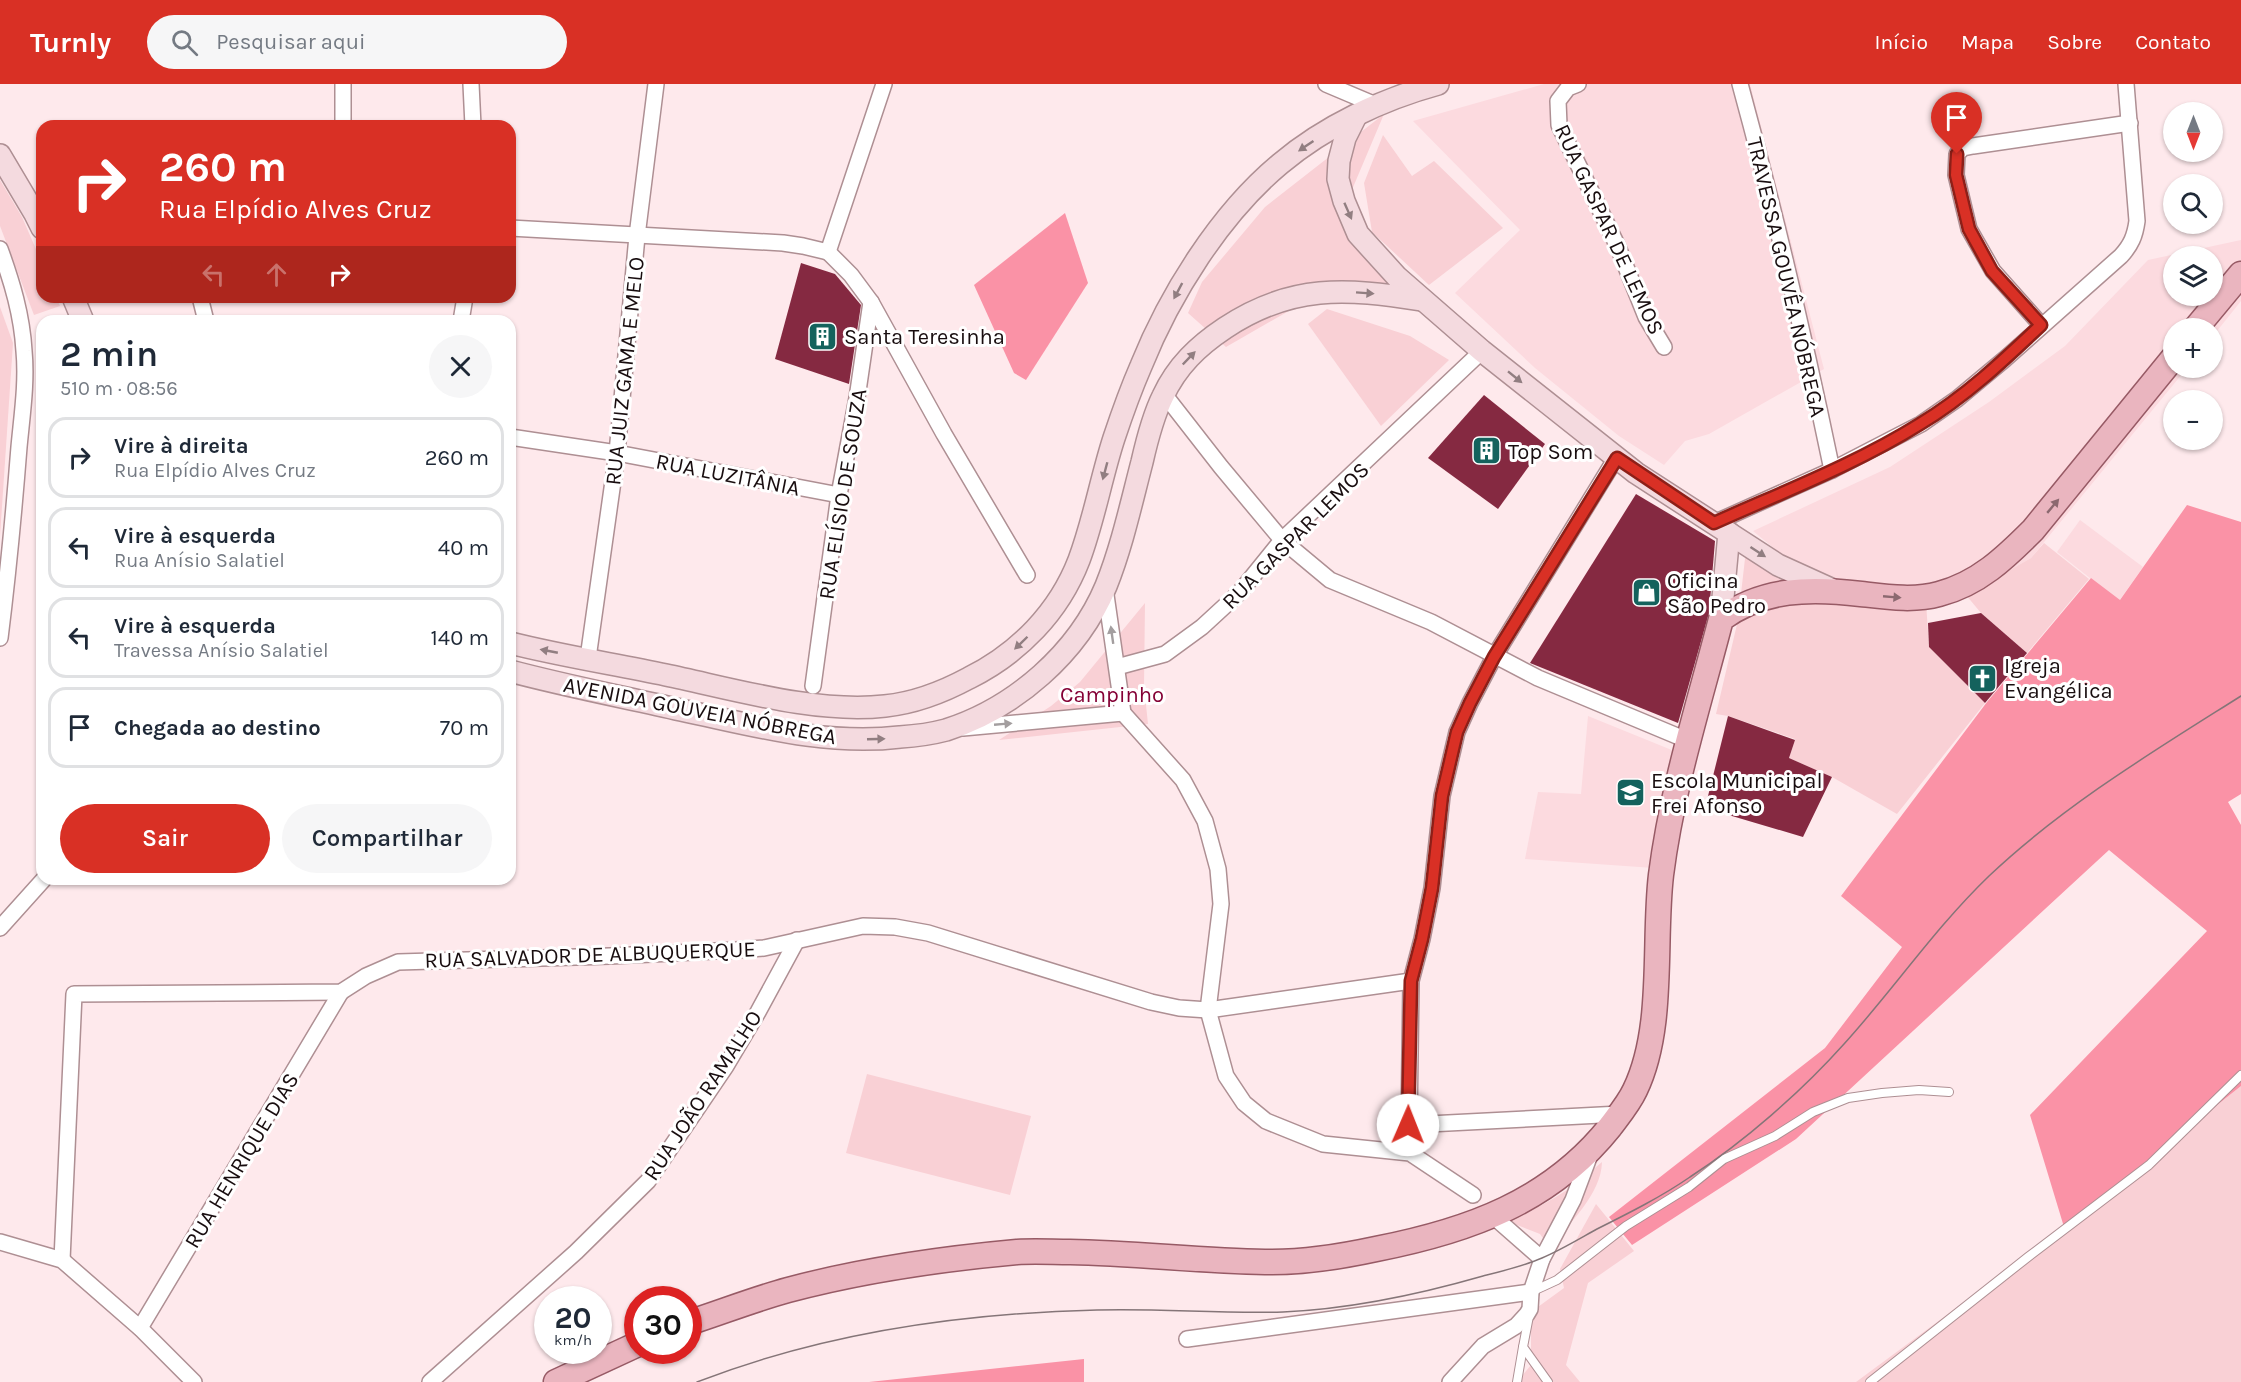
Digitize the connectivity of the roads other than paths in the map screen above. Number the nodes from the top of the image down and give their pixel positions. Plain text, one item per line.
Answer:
1 (343, 84) edge
2 (471, 84) edge
3 (656, 84) edge
4 (884, 84) edge
5 (1326, 84) edge
6 (1438, 84) edge
7 (1578, 84) edge
8 (1740, 84) edge
9 (2126, 84) edge
10 (1378, 106) junction
11 (1356, 116) junction
12 (344, 120) edge
13 (473, 120) edge
14 (2130, 123) junction
15 (0, 155) edge
16 (36, 213) edge
17 (516, 228) edge
18 (637, 236) junction
19 (0, 249) edge
20 (828, 252) junction
21 (2241, 274) edge
22 (1421, 300) junction
23 (871, 302) junction
24 (2204, 318) edge
25 (2041, 325) junction
26 (1664, 347) dead end
27 (1482, 351) junction
28 (2163, 371) edge
29 (1164, 394) junction
30 (516, 438) edge
31 (617, 453) junction
32 (1617, 458) junction
33 (1832, 470) junction
34 (839, 495) junction
35 (1721, 528) junction
36 (1282, 540) junction
37 (1027, 575) dead end
38 (1105, 588) junction
39 (1833, 591) junction
40 (1721, 619) junction
41 (0, 638) edge
42 (516, 644) edge
43 (1494, 657) junction
44 (588, 658) junction
45 (1117, 667) junction
46 (516, 672) edge
47 (813, 686) dead end
48 (1123, 713) junction
49 (945, 730) junction
50 (1689, 741) junction
51 (39, 885) edge
52 (0, 928) edge
53 (796, 940) junction
54 (1411, 981) junction
55 (341, 992) junction
56 (1208, 1010) junction
57 (2241, 1076) edge
58 (1949, 1092) dead end
59 (1620, 1114) junction
60 (1408, 1125) junction
61 (1591, 1150) junction
62 (1410, 1153) junction
63 (1473, 1196) dead end
64 (1493, 1216) junction
65 (0, 1242) edge
66 (1542, 1259) junction
67 (62, 1260) junction
68 (1531, 1292) junction
69 (1530, 1309) junction
70 (702, 1318) edge
71 (140, 1328) junction
72 (1187, 1339) dead end
73 (1523, 1347) junction
74 (624, 1350) edge
75 (194, 1382) edge
76 (430, 1382) edge
77 (556, 1382) edge
78 (1450, 1382) edge
79 (1517, 1382) edge
80 (1548, 1382) edge
81 (1870, 1382) edge

1 - 12 street
2 - 13 street
3 - 18 street, RUA JUIZ GAMA E MELO
4 - 20 street
5 - 10 street
6 - 10 street, AVENIDA GOUVEIA NÓBREGA
7 - 26 street, RUA GASPAR DE LEMOS
8 - 33 street, TRAVESSA GOUVÊA NÓBREGA
9 - 14 street
10 - 11 street, AVENIDA GOUVEIA NÓBREGA
11 -> 22 street
11 -> 44 street, AVENIDA GOUVEIA NÓBREGA
14 - 25 street
14 - 25 street
15 - 16 street
17 - 18 street
18 - 20 street
18 - 31 street, RUA JUIZ GAMA E MELO
19 - 41 street
20 - 23 street
21 - 24 main road
22 - 27 street
29 -> 22 street, AVENIDA GOUVEIA NÓBREGA
23 - 34 street, RUA ELÍSIO DE SOUZA
23 - 37 street
25 - 33 street
27 -> 32 street
27 - 36 street, RUA GASPAR LEMOS
39 -> 28 main road
29 - 36 street
29 - 38 street, AVENIDA GOUVEIA NÓBREGA
30 - 31 street, RUA LUZITÂNIA
31 - 34 street, RUA LUZITÂNIA
31 - 44 street, RUA JUIZ GAMA E MELO
32 - 35 street
32 - 43 street
33 - 35 street
34 - 47 street, RUA ELÍSIO DE SOUZA
35 -> 39 street
35 - 40 street
36 - 43 street
36 - 45 street, RUA GASPAR LEMOS
45 -> 38 street
38 - 49 street, AVENIDA GOUVEIA NÓBREGA
39 - 40 main road
40 - 50 main road
44 -> 42 street, AVENIDA GOUVEIA NÓBREGA
43 - 50 street
43 - 54 street
45 - 48 street
46 -> 49 street, AVENIDA GOUVEIA NÓBREGA
49 -> 48 street
48 - 56 street
50 - 59 main road
51 - 52 street
53 - 55 street, RUA SALVADOR DE ALBUQUERQUE
53 - 56 street, RUA SALVADOR DE ALBUQUERQUE
53 - 76 street, RUA JOÃO RAMALHO
54 - 56 street, RUA SALVADOR DE ALBUQUERQUE
54 - 60 street
55 - 67 street
55 - 71 street, RUA HENRIQUE DIAS
56 - 62 street
57 - 81 lane
58 - 68 lane
59 - 60 street
59 - 61 main road
60 - 62 street
61 - 64 main road
61 - 66 street
62 - 63 street
64 - 66 street
64 - 70 main road
65 - 67 street
66 - 68 street
67 - 71 street
68 - 69 street
68 - 72 street
69 - 73 lane
69 - 78 street
71 - 75 street
73 - 79 lane
73 - 80 lane
74 - 77 main road

